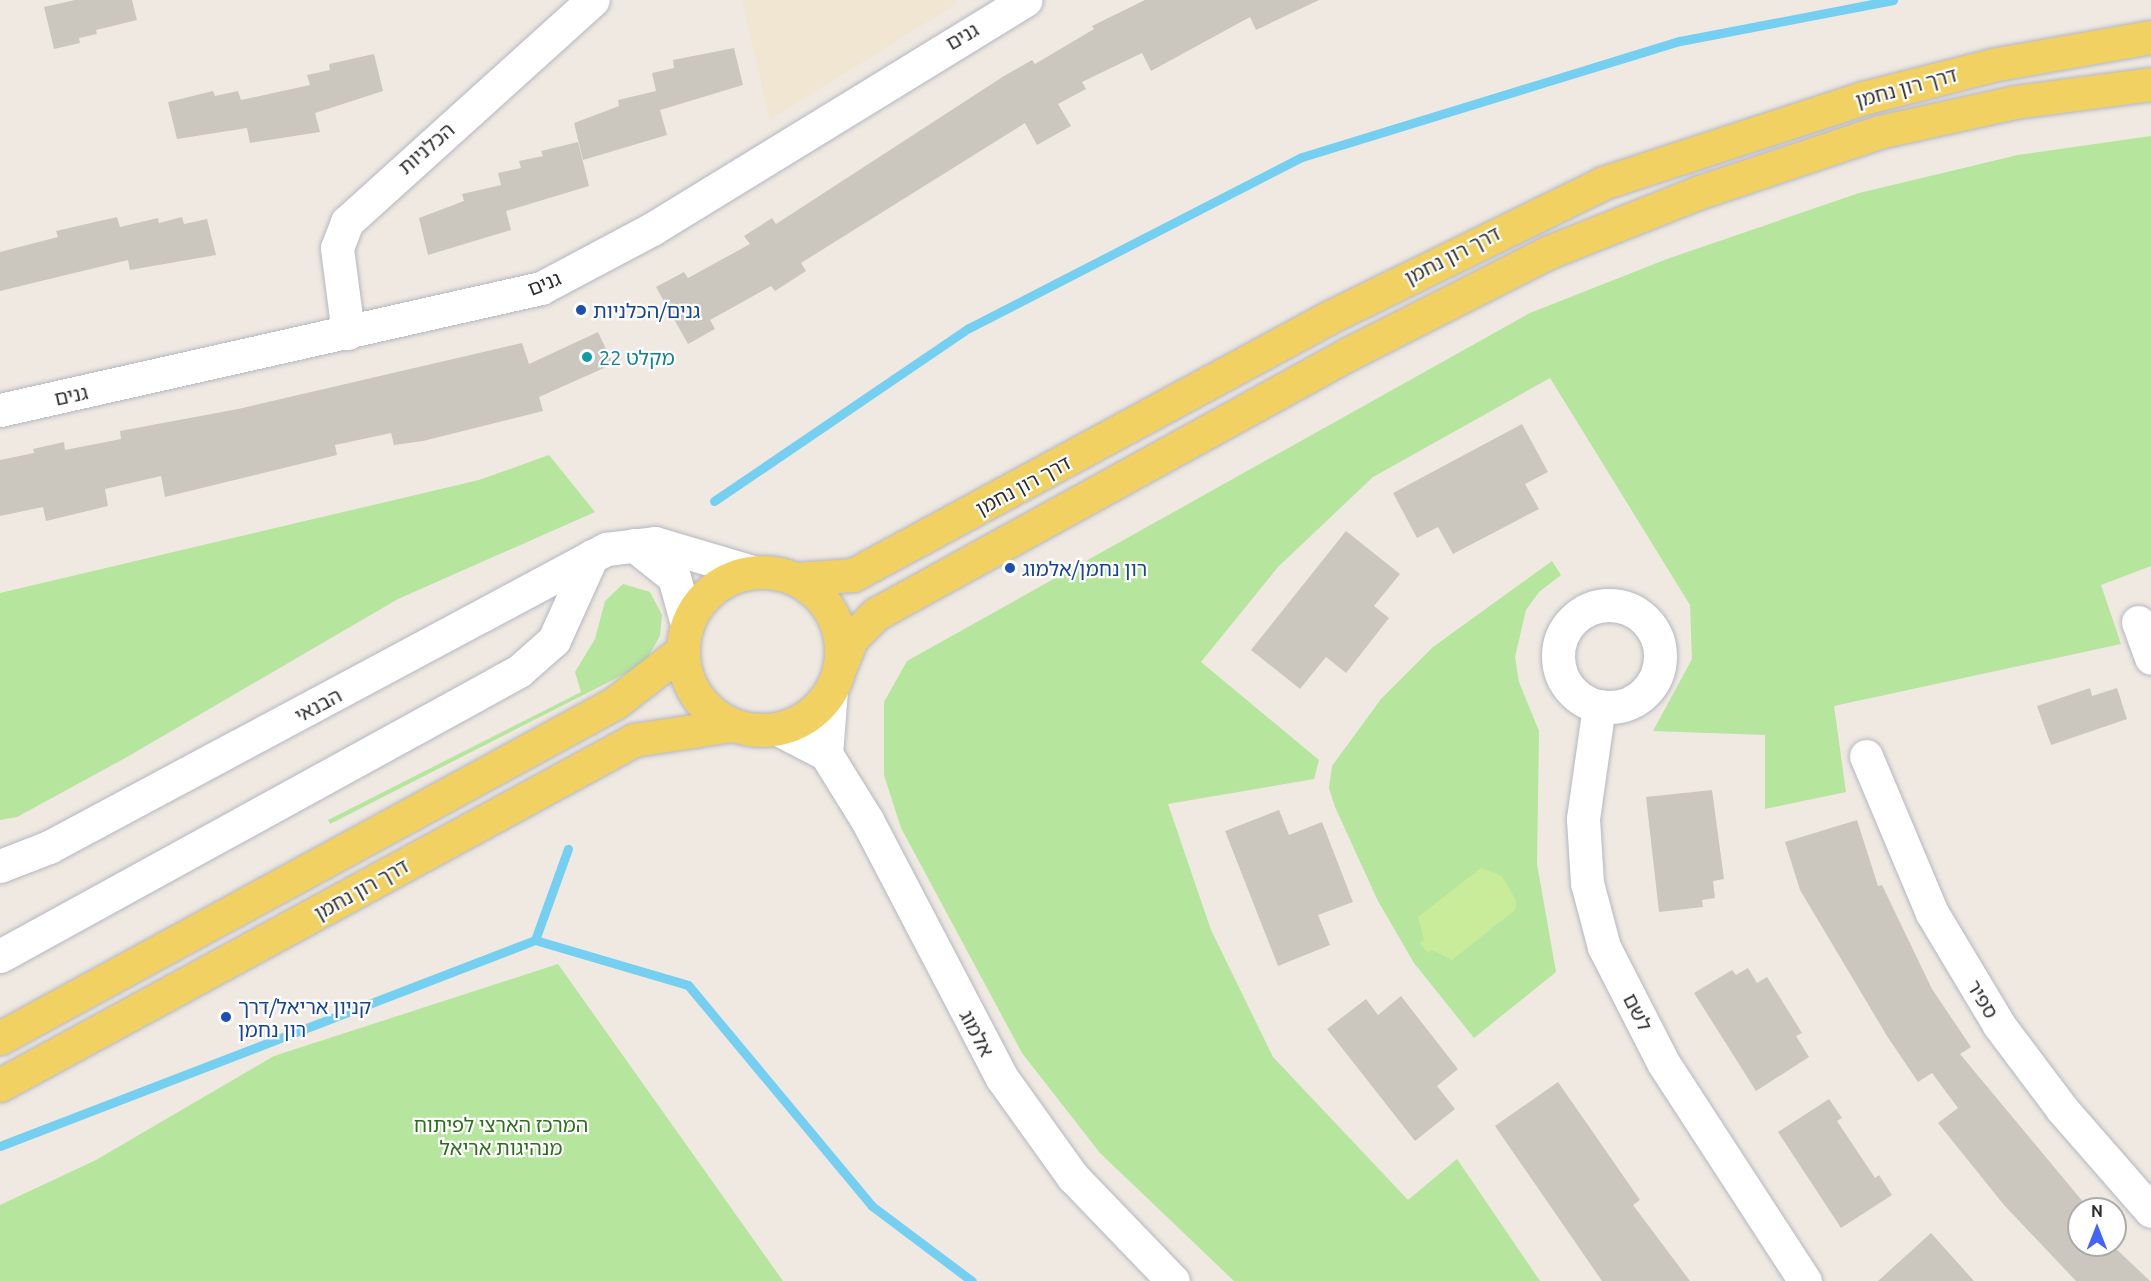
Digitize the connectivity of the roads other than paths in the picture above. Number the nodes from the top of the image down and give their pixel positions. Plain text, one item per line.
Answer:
1 (592, 0) edge
2 (1025, 0) edge
3 (2151, 37) edge
4 (2151, 84) edge
5 (348, 333) junction
6 (0, 410) edge
7 (634, 545) junction
8 (592, 556) junction
9 (753, 572) junction
10 (796, 579) junction
11 (2138, 622) dead end
12 (684, 638) junction
13 (2151, 658) edge
14 (836, 679) junction
15 (1599, 706) dead end
16 (732, 725) junction
17 (778, 729) junction
18 (826, 754) junction
19 (1866, 756) dead end
20 (6, 856) edge
21 (0, 956) edge
22 (0, 1038) edge
23 (0, 1085) edge
24 (2151, 1211) edge
25 (1173, 1281) edge
26 (1805, 1281) edge

1 - 5 street, הכלניות
2 - 5 street, גנים
3 - 10 main road, דרך רון נחמן
4 - 14 main road, דרך רון נחמן
5 - 6 street, גנים
7 - 8 street, הבנאי
7 - 9 street, הבנאי
7 - 12 street
8 - 20 street, הבנאי
8 - 21 street
9 - 10 main road
9 - 12 main road
10 - 14 main road
11 - 13 street
12 - 16 main road
12 - 22 main road, דרך רון נחמן
14 - 17 main road
14 - 18 street
15 - 26 street, לשם
16 - 17 main road
16 - 23 main road, דרך רון נחמן
17 - 18 street
18 - 25 street, אלמוג
19 - 24 street, ספיר

